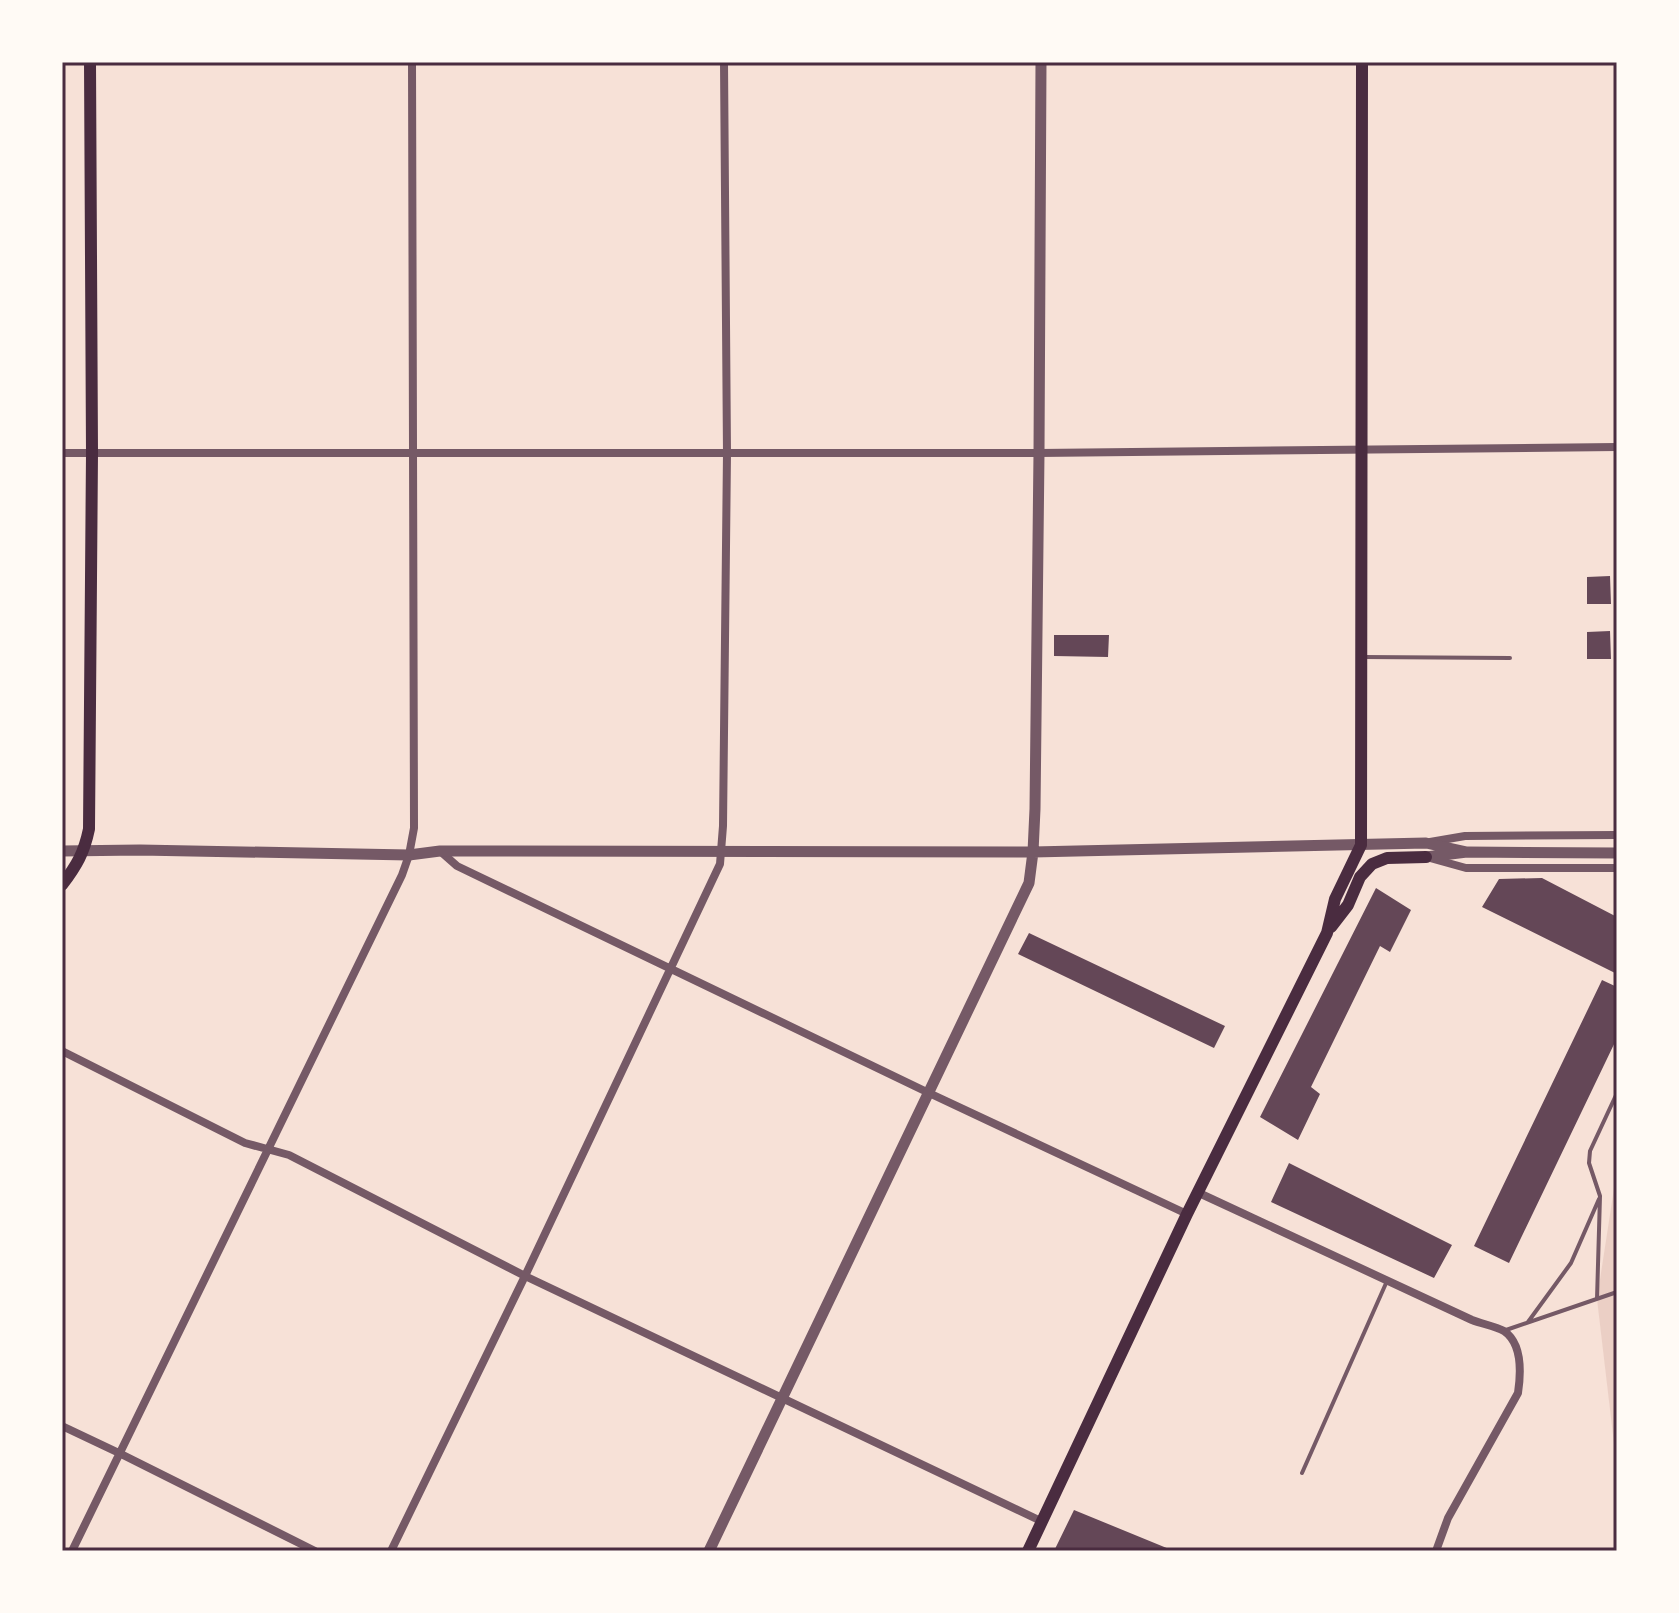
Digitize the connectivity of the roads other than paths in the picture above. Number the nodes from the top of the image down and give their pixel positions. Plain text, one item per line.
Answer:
1 (90, 62) edge
2 (412, 62) edge
3 (724, 62) edge
4 (1041, 62) edge
5 (1362, 62) edge
6 (1617, 447) edge
7 (1360, 449) junction
8 (62, 453) edge
9 (92, 453) junction
10 (727, 453) junction
11 (1039, 453) junction
12 (414, 455) junction
13 (1360, 657) junction
14 (1510, 658) dead end
15 (1617, 835) edge
16 (1426, 843) junction
17 (1361, 845) junction
18 (62, 851) edge
19 (84, 851) junction
20 (440, 851) junction
21 (722, 851) junction
22 (1033, 852) junction
23 (1467, 852) junction
24 (1617, 853) edge
25 (409, 855) junction
26 (1426, 857) junction
27 (1617, 868) edge
28 (62, 885) edge
29 (1327, 933) junction
30 (671, 968) junction
31 (62, 1051) edge
32 (929, 1093) junction
33 (1617, 1093) edge
34 (267, 1148) junction
35 (1199, 1193) junction
36 (1600, 1196) junction
37 (1187, 1214) junction
38 (525, 1276) junction
39 (1387, 1281) junction
40 (1617, 1292) edge
41 (1597, 1299) junction
42 (1528, 1322) junction
43 (1503, 1331) junction
44 (783, 1398) junction
45 (62, 1426) edge
46 (119, 1453) junction
47 (1302, 1473) dead end
48 (1043, 1522) junction
49 (72, 1551) edge
50 (315, 1551) edge
51 (391, 1551) edge
52 (709, 1551) edge
53 (1028, 1551) edge
54 (1436, 1551) edge

1 - 9 main road
2 - 12 street
3 - 10 street
4 - 11 street
5 - 7 main road
6 - 7 street
7 - 11 street
7 - 13 main road
8 - 9 street
9 - 12 street
9 - 19 main road
10 - 11 street
10 - 12 street
10 - 21 street
11 - 22 street
12 - 25 street
13 - 14 lane
13 - 17 main road
15 - 16 street
16 - 17 street
16 - 23 street
17 - 22 street
17 - 29 main road
18 - 19 street
19 - 25 street
19 - 28 main road
20 - 21 street
20 - 25 street
20 - 30 street
21 - 22 street
21 - 30 street
22 - 32 street
23 - 24 street
23 - 26 street
25 - 34 street
26 - 27 street
26 - 29 main road
29 - 35 main road
30 - 32 street
30 - 38 street
31 - 34 street
32 - 37 street
32 - 44 street
33 - 36 lane
34 - 38 street
34 - 46 street
35 - 37 main road
35 - 39 street
36 - 41 lane
36 - 42 lane
37 - 48 main road
38 - 44 street
38 - 51 street
39 - 43 street
39 - 47 lane
40 - 41 lane
41 - 42 lane
42 - 43 lane
43 - 54 street
44 - 48 street
44 - 52 street
45 - 46 street
46 - 49 street
46 - 50 street
48 - 53 main road

